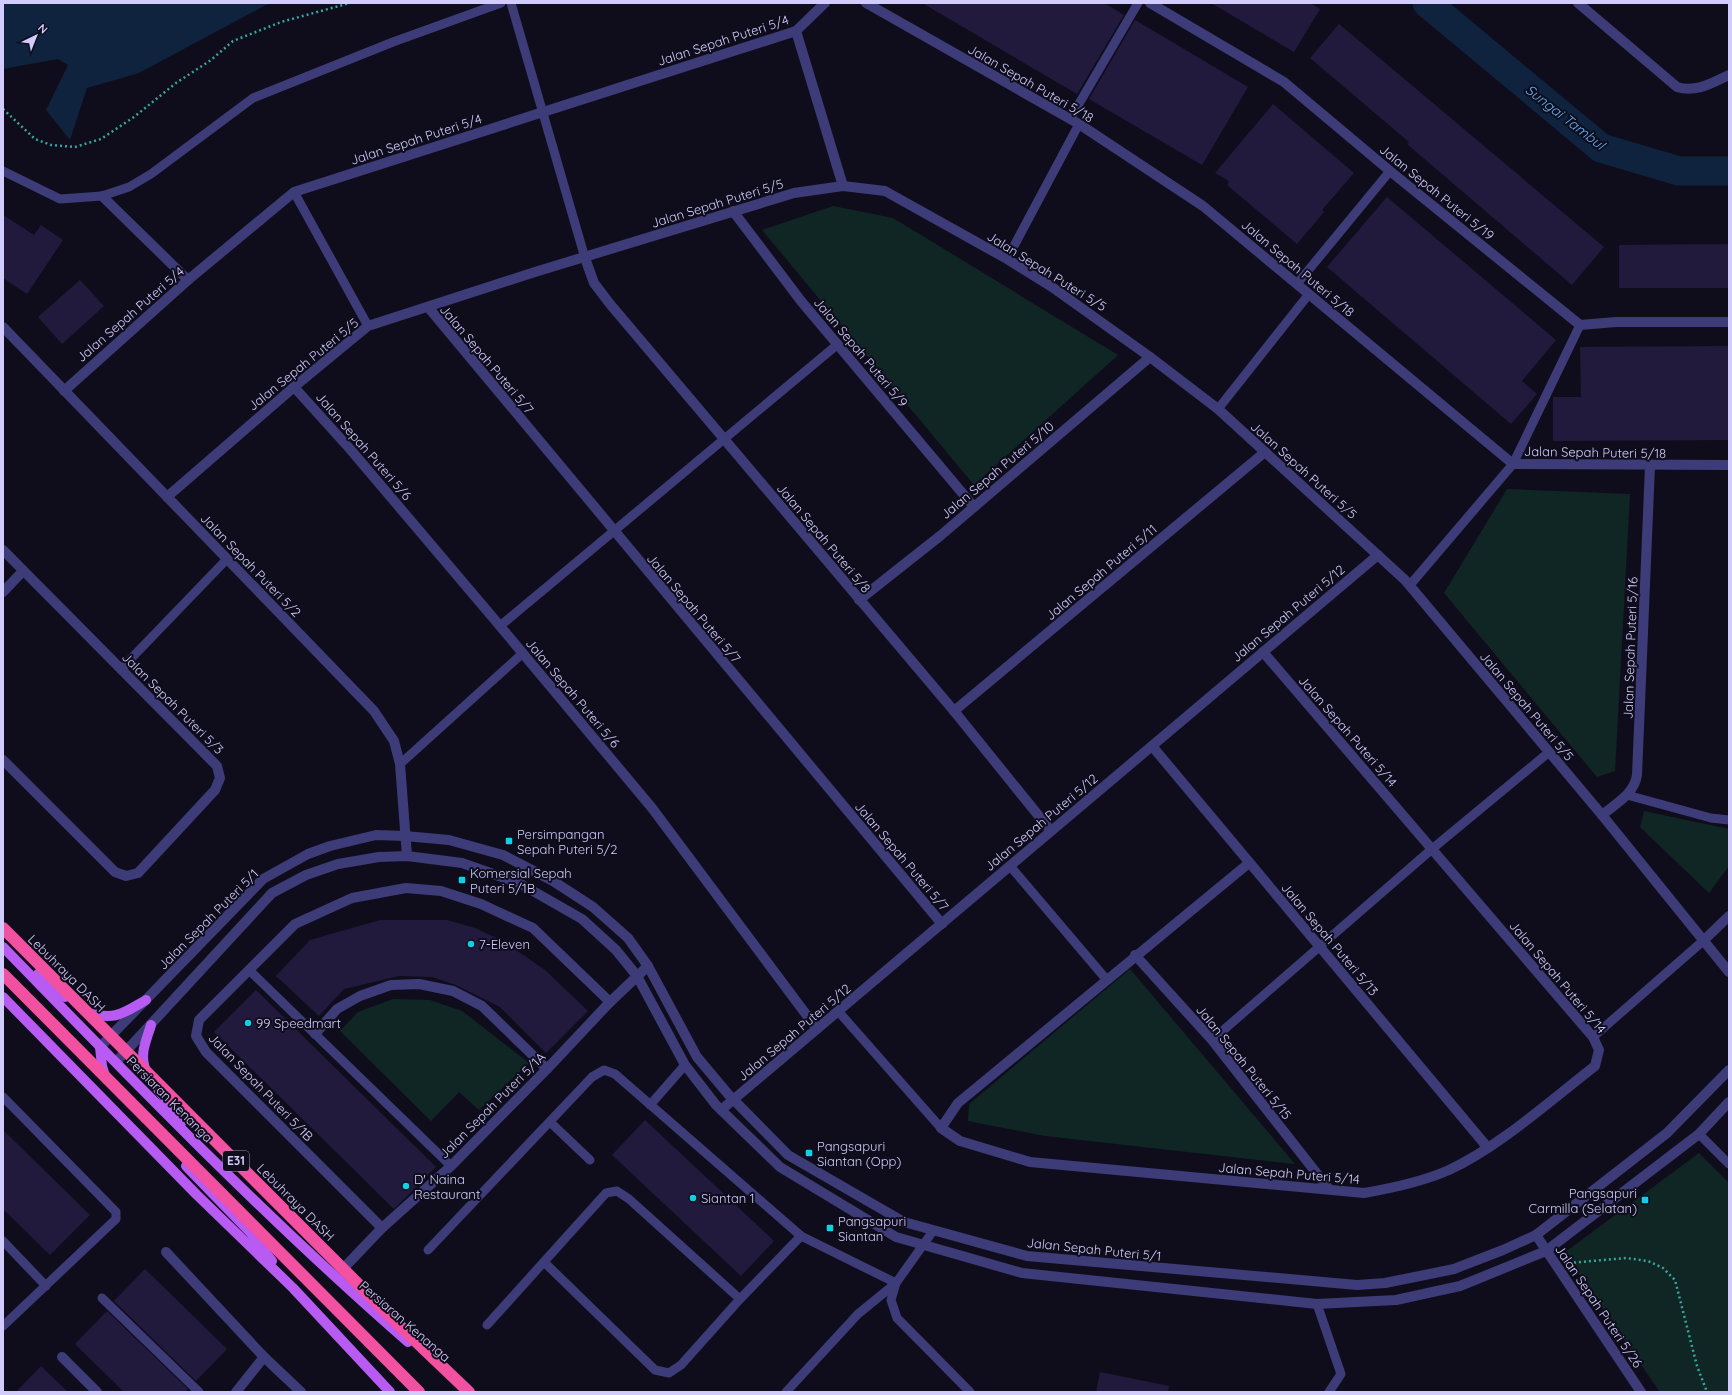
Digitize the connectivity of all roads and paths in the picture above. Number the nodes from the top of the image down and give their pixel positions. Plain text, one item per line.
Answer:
1 (350, 3) edge
2 (501, 3) edge
3 (511, 3) edge
4 (825, 3) edge
5 (866, 3) edge
6 (1138, 3) edge
7 (1150, 3) edge
8 (1581, 4) edge
9 (796, 31) junction
10 (1729, 75) edge
11 (3, 109) edge
12 (542, 113) junction
13 (1074, 122) junction
14 (3, 171) edge
15 (1390, 171) junction
16 (843, 186) junction
17 (294, 192) junction
18 (102, 196) junction
19 (733, 211) junction
20 (585, 258) junction
21 (1007, 259) junction
22 (188, 280) junction
23 (1297, 284) junction
24 (1309, 294) junction
25 (428, 307) junction
26 (1729, 322) edge
27 (1580, 325) junction
28 (368, 326) junction
29 (3, 327) edge
30 (838, 344) junction
31 (1150, 357) junction
32 (294, 387) junction
33 (64, 391) junction
34 (1218, 409) junction
35 (724, 440) junction
36 (1265, 452) junction
37 (1513, 464) junction
38 (1729, 465) edge
39 (1650, 466) junction
40 (167, 497) junction
41 (974, 507) junction
42 (614, 531) junction
43 (3, 550) edge
44 (1378, 555) junction
45 (227, 559) junction
46 (23, 571) junction
47 (1410, 585) junction
48 (3, 592) edge
49 (859, 600) junction
50 (500, 626) junction
51 (1263, 652) junction
52 (523, 653) junction
53 (121, 669) junction
54 (954, 711) junction
55 (1152, 746) junction
56 (1548, 752) junction
57 (3, 760) edge
58 (400, 764) junction
59 (1627, 795) junction
60 (1602, 815) junction
61 (1729, 820) edge
62 (1051, 831) junction
63 (405, 836) junction
64 (1432, 849) junction
65 (407, 856) junction
66 (1249, 863) junction
67 (1010, 866) junction
68 (1729, 916) edge
69 (942, 924) junction
70 (3, 928) edge
71 (1703, 940) junction
72 (3, 945) edge
73 (1320, 948) junction
74 (1135, 956) junction
75 (648, 966) junction
76 (249, 970) junction
77 (1729, 972) edge
78 (3, 974) edge
79 (637, 976) junction
80 (1106, 979) junction
81 (3, 982) edge
82 (3, 997) edge
83 (146, 1000) junction
84 (610, 1002) junction
85 (838, 1011) junction
86 (151, 1025) junction
87 (817, 1029) junction
88 (315, 1034) junction
89 (1594, 1037) junction
90 (1212, 1040) junction
91 (100, 1047) junction
92 (116, 1062) junction
93 (685, 1065) junction
94 (102, 1066) junction
95 (548, 1069) junction
96 (1729, 1070) edge
97 (3, 1097) edge
98 (734, 1100) junction
99 (1729, 1102) edge
100 (650, 1105) junction
101 (721, 1110) junction
102 (550, 1122) junction
103 (941, 1128) junction
104 (1699, 1134) junction
105 (200, 1147) junction
106 (1488, 1148) junction
107 (590, 1160) dead end
108 (1729, 1164) edge
109 (451, 1166) junction
110 (1329, 1189) junction
111 (382, 1228) junction
112 (933, 1231) junction
113 (1536, 1235) junction
114 (801, 1236) junction
115 (3, 1241) edge
116 (924, 1245) junction
117 (428, 1250) dead end
118 (1546, 1251) junction
119 (166, 1252) dead end
120 (544, 1262) junction
121 (1555, 1264) junction
122 (334, 1277) junction
123 (896, 1283) junction
124 (46, 1286) junction
125 (293, 1288) junction
126 (102, 1298) dead end
127 (740, 1299) junction
128 (1317, 1304) junction
129 (487, 1325) dead end
130 (3, 1326) edge
131 (62, 1357) dead end
132 (264, 1357) junction
133 (97, 1392) edge
134 (199, 1392) edge
135 (236, 1392) edge
136 (301, 1392) edge
137 (390, 1392) edge
138 (419, 1392) edge
139 (468, 1392) edge
140 (786, 1392) edge
141 (970, 1392) edge
142 (1329, 1392) edge
143 (1641, 1392) edge
144 (1707, 1392) edge

1 - 11 path
2 - 18 lane
3 - 12 lane
4 - 9 street, Jalan Sepah Puteri 5/4
5 - 13 street, Jalan Sepah Puteri 5/18
6 - 13 lane
7 - 15 street, Jalan Sepah Puteri 5/19
8 - 10 street
9 - 12 street, Jalan Sepah Puteri 5/4
9 - 16 street
12 - 17 street, Jalan Sepah Puteri 5/4
12 - 20 lane
13 - 21 lane
13 - 23 street, Jalan Sepah Puteri 5/18
14 - 18 lane
15 - 23 lane
15 - 27 street, Jalan Sepah Puteri 5/19
16 - 19 street, Jalan Sepah Puteri 5/5
16 - 21 street, Jalan Sepah Puteri 5/5
17 - 22 street, Jalan Sepah Puteri 5/4
17 - 28 lane
18 - 22 street
19 - 20 street, Jalan Sepah Puteri 5/5
19 - 30 street, Jalan Sepah Puteri 5/9
20 - 25 street, Jalan Sepah Puteri 5/5
20 - 35 street, Jalan Sepah Puteri 5/8
21 - 31 street, Jalan Sepah Puteri 5/5
22 - 33 street, Jalan Sepah Puteri 5/4
23 - 24 street, Jalan Sepah Puteri 5/18
24 - 34 lane
24 - 37 street, Jalan Sepah Puteri 5/18
25 - 28 street, Jalan Sepah Puteri 5/5
25 - 42 street, Jalan Sepah Puteri 5/7
26 - 27 street
27 - 37 lane
28 - 32 street, Jalan Sepah Puteri 5/5
29 - 33 street, Jalan Sepah Puteri 5/2
30 - 35 lane
30 - 41 street, Jalan Sepah Puteri 5/9
31 - 34 street, Jalan Sepah Puteri 5/5
31 - 41 street, Jalan Sepah Puteri 5/10
32 - 40 street, Jalan Sepah Puteri 5/5
32 - 50 street, Jalan Sepah Puteri 5/6
33 - 40 street, Jalan Sepah Puteri 5/2
34 - 36 street, Jalan Sepah Puteri 5/5
35 - 42 lane
35 - 49 street, Jalan Sepah Puteri 5/8
36 - 44 street, Jalan Sepah Puteri 5/5
36 - 54 street, Jalan Sepah Puteri 5/11
37 - 39 street, Jalan Sepah Puteri 5/18
37 - 47 lane
38 - 39 street, Jalan Sepah Puteri 5/18
39 - 59 street, Jalan Sepah Puteri 5/16
40 - 45 street, Jalan Sepah Puteri 5/2
41 - 49 street, Jalan Sepah Puteri 5/10
42 - 50 lane
42 - 69 street, Jalan Sepah Puteri 5/7
43 - 46 street, Jalan Sepah Puteri 5/3
44 - 47 street, Jalan Sepah Puteri 5/5
44 - 51 street, Jalan Sepah Puteri 5/12
45 - 53 lane
45 - 58 street, Jalan Sepah Puteri 5/2
46 - 48 street
46 - 53 street, Jalan Sepah Puteri 5/3
47 - 56 street, Jalan Sepah Puteri 5/5
49 - 54 street, Jalan Sepah Puteri 5/8
50 - 52 street, Jalan Sepah Puteri 5/6
51 - 55 street, Jalan Sepah Puteri 5/12
51 - 64 street, Jalan Sepah Puteri 5/14
52 - 58 lane
52 - 87 street, Jalan Sepah Puteri 5/6
53 - 57 street, Jalan Sepah Puteri 5/3
54 - 62 street, Jalan Sepah Puteri 5/8
55 - 62 street, Jalan Sepah Puteri 5/12
55 - 66 street, Jalan Sepah Puteri 5/13
56 - 60 street, Jalan Sepah Puteri 5/5
56 - 64 lane
58 - 63 street, Jalan Sepah Puteri 5/2
59 - 60 street, Jalan Sepah Puteri 5/16
59 - 61 lane
60 - 71 street, Jalan Sepah Puteri 5/5
62 - 67 street, Jalan Sepah Puteri 5/12
63 - 65 street, Jalan Sepah Puteri 5/2
63 - 75 street, Jalan Sepah Puteri 5/1
63 - 83 street, Jalan Sepah Puteri 5/1
64 - 73 lane
64 - 89 street, Jalan Sepah Puteri 5/14
65 - 79 street
65 - 86 street
66 - 73 street, Jalan Sepah Puteri 5/13
66 - 74 street
67 - 69 street, Jalan Sepah Puteri 5/12
67 - 80 lane
68 - 71 street
69 - 85 street, Jalan Sepah Puteri 5/12
70 - 139 highway, Lebuhraya DASH / E31, bridge
71 - 77 street, Jalan Sepah Puteri 5/5
71 - 89 lane
72 - 83 main road
72 - 91 main road, Persiaran Kenanga
73 - 90 lane
73 - 106 street, Jalan Sepah Puteri 5/13
74 - 80 street
74 - 90 street, Jalan Sepah Puteri 5/15
75 - 79 street, Jalan Sepah Puteri 5/1A
75 - 98 street, Jalan Sepah Puteri 5/1
76 - 84 street, Jalan Sepah Puteri 5/1B
76 - 88 lane
76 - 111 street, Jalan Sepah Puteri 5/1B
78 - 138 highway, E31, bridge
79 - 84 street, Jalan Sepah Puteri 5/1A
79 - 93 street
80 - 103 street
81 - 94 main road
82 - 125 main road
83 - 91 street, Jalan Sepah Puteri 5/1
84 - 95 street, Jalan Sepah Puteri 5/1A
85 - 87 street, Jalan Sepah Puteri 5/12
85 - 103 lane
86 - 92 street
86 - 105 main road
87 - 98 street, Jalan Sepah Puteri 5/12
88 - 95 street
88 - 109 lane
89 - 106 street, Jalan Sepah Puteri 5/14
90 - 110 street, Jalan Sepah Puteri 5/15
91 - 92 main road, Persiaran Kenanga
91 - 94 main road
92 - 94 main road
92 - 105 main road, Persiaran Kenanga
93 - 100 lane
93 - 101 street
94 - 125 main road
95 - 109 street, Jalan Sepah Puteri 5/1A
96 - 113 street, Jalan Sepah Puteri 5/1
97 - 124 lane
98 - 101 street, Jalan Sepah Puteri 5/12
98 - 112 street, Jalan Sepah Puteri 5/1
99 - 104 street
100 - 102 lane
100 - 114 lane
101 - 116 street
102 - 107 lane
102 - 117 lane
103 - 110 street, Jalan Sepah Puteri 5/14
104 - 108 lane
104 - 118 street
105 - 122 main road, Persiaran Kenanga
106 - 110 street, Jalan Sepah Puteri 5/14
109 - 111 street, Jalan Sepah Puteri 5/1A
111 - 122 street, Jalan Sepah Puteri 5/1A
112 - 113 street, Jalan Sepah Puteri 5/1
112 - 116 lane
113 - 118 street, Jalan Sepah Puteri 5/26
114 - 123 lane
114 - 127 lane
115 - 124 lane
116 - 123 lane
116 - 128 street
118 - 121 street, Jalan Sepah Puteri 5/26
118 - 128 street
119 - 132 street
120 - 127 lane
120 - 127 lane
120 - 129 lane
121 - 143 street, Jalan Sepah Puteri 5/26
121 - 144 path
122 - 139 main road, Persiaran Kenanga
123 - 140 lane
123 - 141 lane
124 - 130 lane
125 - 137 main road
126 - 134 lane
128 - 142 lane
131 - 133 street
132 - 135 street
132 - 136 street

